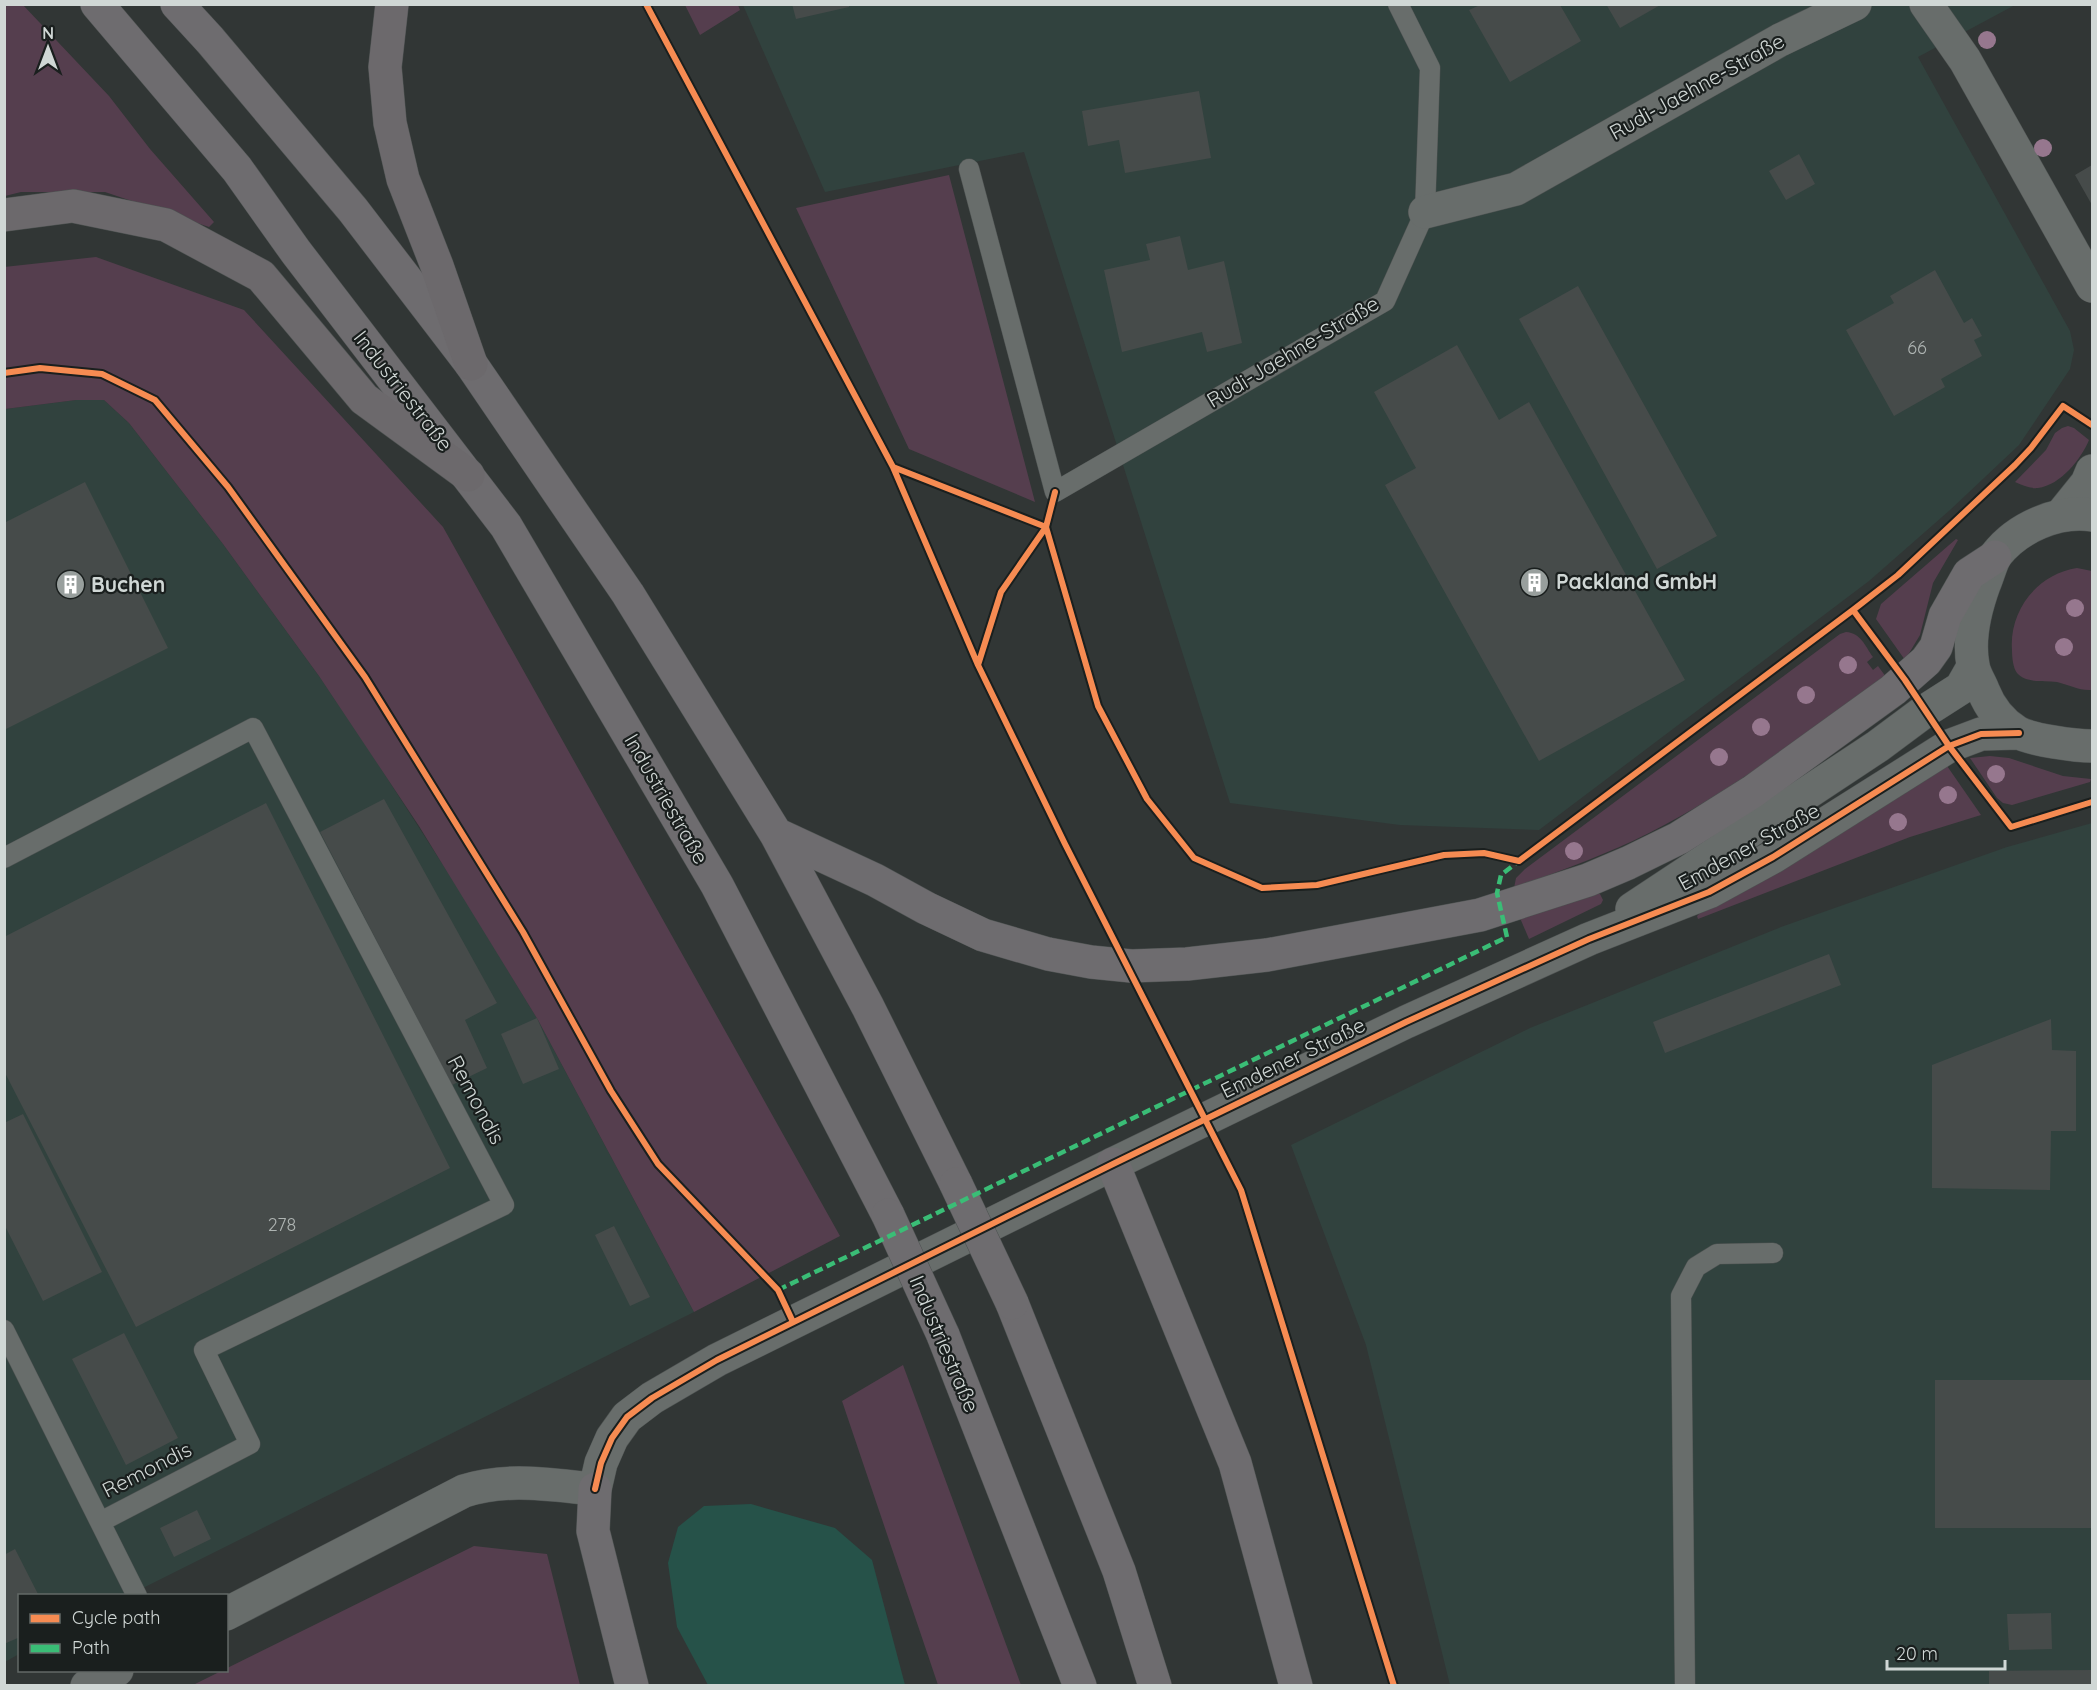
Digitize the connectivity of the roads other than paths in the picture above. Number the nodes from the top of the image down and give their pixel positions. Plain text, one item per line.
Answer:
1 (97, 4) edge
2 (177, 4) edge
3 (392, 4) edge
4 (1398, 4) edge
5 (1855, 4) edge
6 (1926, 4) edge
7 (969, 169) dead end
8 (1425, 212) junction
9 (4, 215) edge
10 (2092, 286) edge
11 (471, 364) junction
12 (2092, 471) edge
13 (468, 475) junction
14 (2077, 514) edge
15 (1995, 557) junction
16 (1973, 667) junction
17 (2019, 733) junction
18 (2092, 746) edge
19 (776, 834) junction
20 (4, 858) edge
21 (1588, 939) junction
22 (1113, 1164) junction
23 (1773, 1253) dead end
24 (4, 1330) edge
25 (595, 1489) junction
26 (100, 1522) junction
27 (136, 1594) edge
28 (228, 1613) edge
29 (115, 1672) edge
30 (1078, 1684) edge
31 (87, 1686) edge
32 (632, 1686) edge
33 (1155, 1686) edge
34 (1296, 1686) edge
35 (1684, 1686) edge

1 - 13 highway, Industriestraße
2 - 11 highway
3 - 11 highway
4 - 8 lane
5 - 8 street, Rudi-Jaehne-Straße
6 - 10 street
7 - 8 lane, Rudi-Jaehne-Straße
9 - 13 highway
11 - 19 highway
12 - 14 street
13 - 30 highway, Industriestraße, bridge
14 - 15 street
15 - 16 street
15 - 19 highway
16 - 17 street
16 - 21 street, Emdener Straße
17 - 18 street
17 - 21 street, Emdener Straße
19 - 33 highway, bridge
20 - 26 lane, Remondis
21 - 22 street, Emdener Straße
22 - 25 street, Emdener Straße
22 - 34 highway
23 - 35 lane
24 - 26 lane, Remondis
25 - 28 street
25 - 32 highway
26 - 27 lane, Remondis
29 - 31 street

